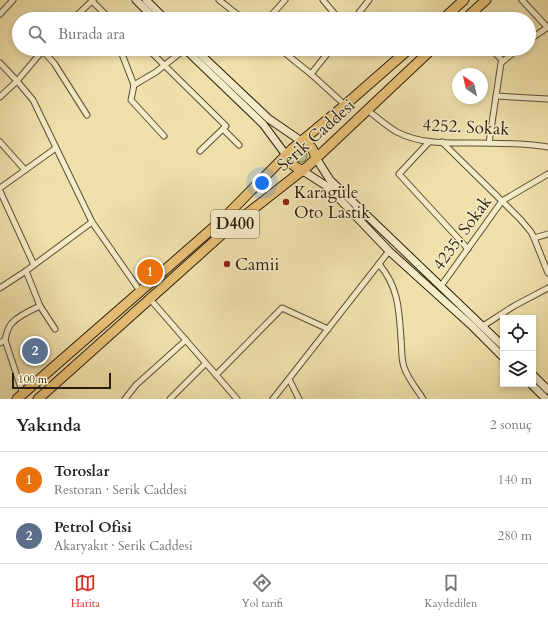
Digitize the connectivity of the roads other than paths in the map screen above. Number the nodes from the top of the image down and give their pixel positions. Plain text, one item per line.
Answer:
1 (13, 0) edge
2 (92, 0) edge
3 (136, 0) edge
4 (146, 0) edge
5 (219, 0) edge
6 (285, 0) edge
7 (323, 0) edge
8 (369, 0) edge
9 (464, 0) edge
10 (486, 0) edge
11 (522, 0) edge
12 (81, 12) edge
13 (103, 12) edge
14 (148, 12) edge
15 (158, 12) edge
16 (234, 12) edge
17 (274, 12) edge
18 (333, 12) edge
19 (360, 12) edge
20 (451, 12) edge
21 (473, 12) edge
22 (533, 12) edge
23 (0, 14) edge
24 (536, 15) edge
25 (548, 28) edge
26 (536, 36) edge
27 (39, 56) edge
28 (49, 56) edge
29 (123, 56) edge
30 (155, 56) edge
31 (176, 56) edge
32 (192, 56) edge
33 (202, 56) edge
34 (289, 56) edge
35 (325, 56) edge
36 (401, 56) edge
37 (425, 56) edge
38 (497, 56) edge
39 (509, 56) edge
40 (502, 61) junction
41 (0, 63) edge
42 (165, 65) junction
43 (311, 74) junction
44 (17, 81) junction
45 (134, 85) junction
46 (496, 96) junction
47 (0, 97) edge
48 (548, 99) edge
49 (345, 105) junction
50 (367, 110) junction
51 (87, 115) dead end
52 (223, 129) junction
53 (164, 136) dead end
54 (301, 141) junction
55 (0, 142) edge
56 (429, 142) junction
57 (442, 142) junction
58 (489, 143) junction
59 (239, 145) dead end
60 (548, 147) edge
61 (56, 148) junction
62 (200, 151) dead end
63 (286, 155) junction
64 (316, 158) junction
65 (25, 170) junction
66 (303, 171) junction
67 (548, 174) edge
68 (0, 190) edge
69 (502, 201) junction
70 (92, 222) junction
71 (548, 234) edge
72 (534, 238) junction
73 (468, 249) junction
74 (389, 251) junction
75 (379, 264) junction
76 (34, 265) junction
77 (26, 271) junction
78 (548, 273) edge
79 (441, 286) junction
80 (0, 288) edge
81 (548, 288) edge
82 (140, 291) junction
83 (150, 299) junction
84 (40, 306) junction
85 (483, 326) junction
86 (55, 329) dead end
87 (328, 329) junction
88 (5, 340) junction
89 (186, 340) junction
90 (0, 343) edge
91 (500, 343) edge
92 (500, 354) edge
93 (206, 364) junction
94 (216, 375) junction
95 (289, 379) junction
96 (536, 379) edge
97 (534, 387) edge
98 (548, 390) edge
99 (20, 397) edge
100 (38, 399) edge
101 (125, 399) edge
102 (170, 399) edge
103 (238, 399) edge
104 (273, 399) edge
105 (299, 399) edge
106 (423, 399) edge
107 (546, 399) edge

1 - 23 street
2 - 12 street
2 - 13 street
3 - 14 main road
4 - 15 main road
5 - 16 street
6 - 17 street
7 - 18 street
8 - 19 street
9 - 20 highway
10 - 21 highway
11 - 22 street
24 - 25 street
25 - 26 street
27 - 44 street
28 - 51 street
29 - 45 street
30 - 42 street
31 - 42 street
32 - 63 main road
33 - 54 main road
34 - 43 street
35 - 43 street
36 - 49 highway, Serik Caddesi / D400
37 - 50 highway, Serik Caddesi / D400
38 - 40 street
39 - 40 street
40 - 46 street
41 - 44 street
42 - 45 street
42 - 52 street
43 - 49 street
44 - 47 street
44 - 61 street
45 - 53 street
46 - 48 street
46 - 58 street
49 - 54 highway, Serik Caddesi / D400
50 - 56 street, 4252. Sokak
50 - 64 highway, Serik Caddesi / D400
52 - 59 street
52 - 62 street
54 - 63 highway, Serik Caddesi / D400
54 - 64 highway
55 - 65 street
56 - 57 street, 4252. Sokak
56 - 73 street
57 - 58 street, 4252. Sokak
57 - 69 street
58 - 60 street, 4252. Sokak
61 - 65 street
61 - 70 street
63 - 66 highway
63 - 82 highway, Serik Caddesi / D400
64 - 66 highway, Serik Caddesi / D400
64 - 79 main road
65 - 68 street
66 - 74 main road
66 - 83 highway, Serik Caddesi / D400
67 - 69 street, 4235. Sokak
68 - 76 street
69 - 72 street
69 - 73 street, 4235. Sokak
70 - 76 street
70 - 82 street
71 - 72 street
72 - 78 street
73 - 79 street, 4235. Sokak
74 - 75 street
74 - 92 main road
75 - 87 street
75 - 106 street
76 - 77 street
77 - 80 street
77 - 84 street
79 - 85 main road
81 - 85 street
82 - 99 highway, Serik Caddesi / D400
83 - 89 street
83 - 100 highway, Serik Caddesi / D400
84 - 86 street
84 - 88 street
85 - 91 main road
87 - 94 street
87 - 95 street
88 - 90 street
88 - 99 street
89 - 93 street
89 - 101 street
93 - 94 street
93 - 102 street
94 - 103 street
95 - 104 street
95 - 105 street
96 - 98 main road
97 - 107 main road

